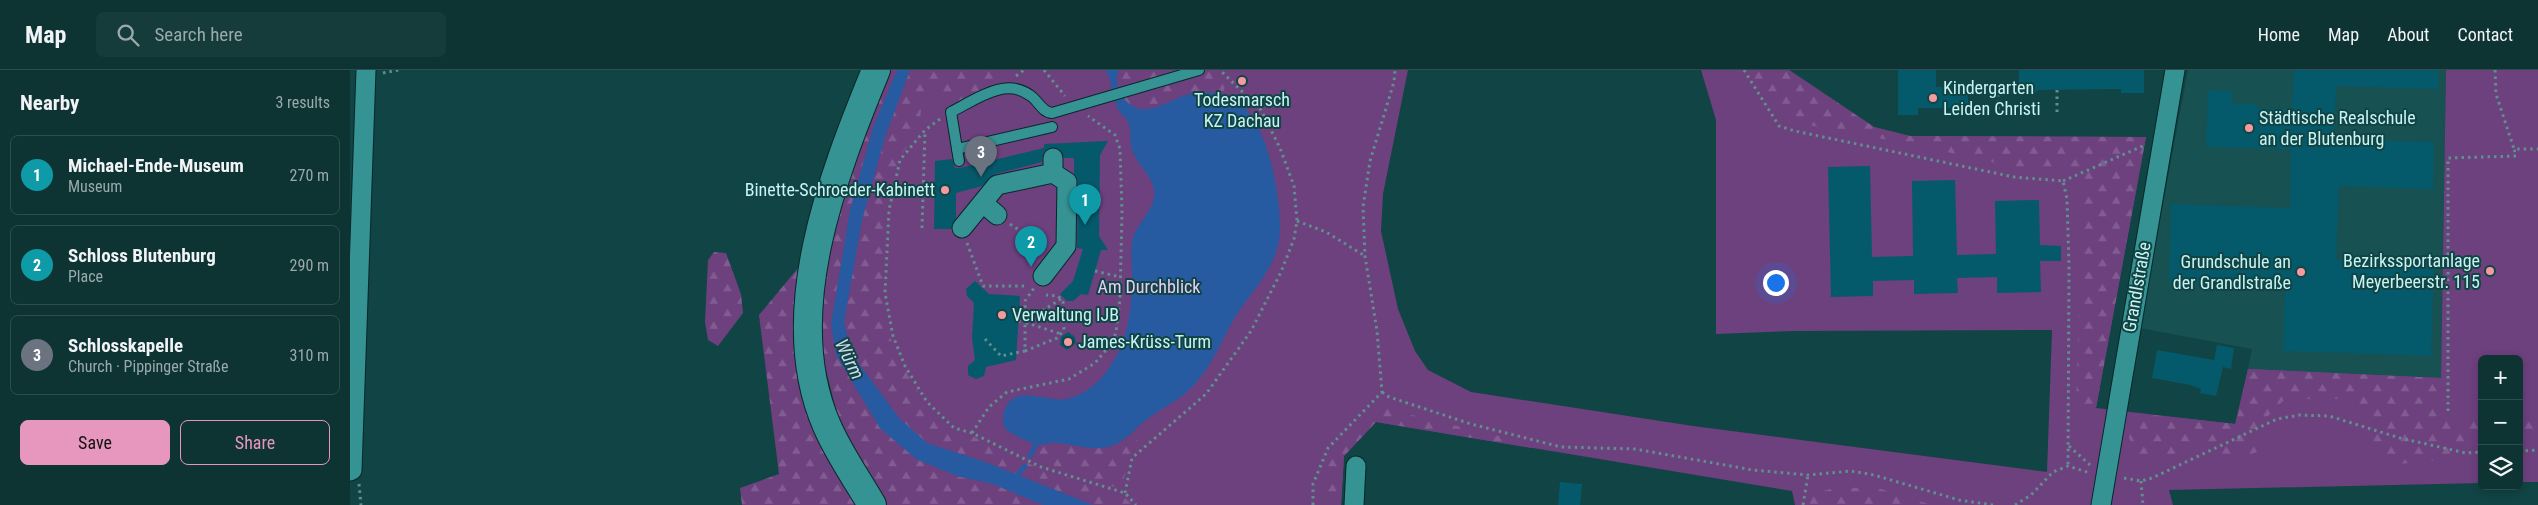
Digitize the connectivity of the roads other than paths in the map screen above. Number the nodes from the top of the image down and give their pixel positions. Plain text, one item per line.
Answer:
1 (876, 70) edge
2 (1199, 70) edge
3 (2175, 70) edge
4 (361, 75) edge
5 (1052, 127) dead end
6 (957, 149) junction
7 (959, 161) dead end
8 (962, 228) road end
9 (354, 270) edge
10 (1039, 278) road end
11 (1356, 466) dead end
12 (351, 470) edge
13 (872, 505) edge
14 (1354, 505) edge
15 (2101, 505) edge

1 - 13 main road
2 - 6 lane
3 - 15 street, Grandlstraße
4 - 9 street
5 - 6 lane
6 - 7 lane
8 - 10 street
9 - 12 street
11 - 14 street

